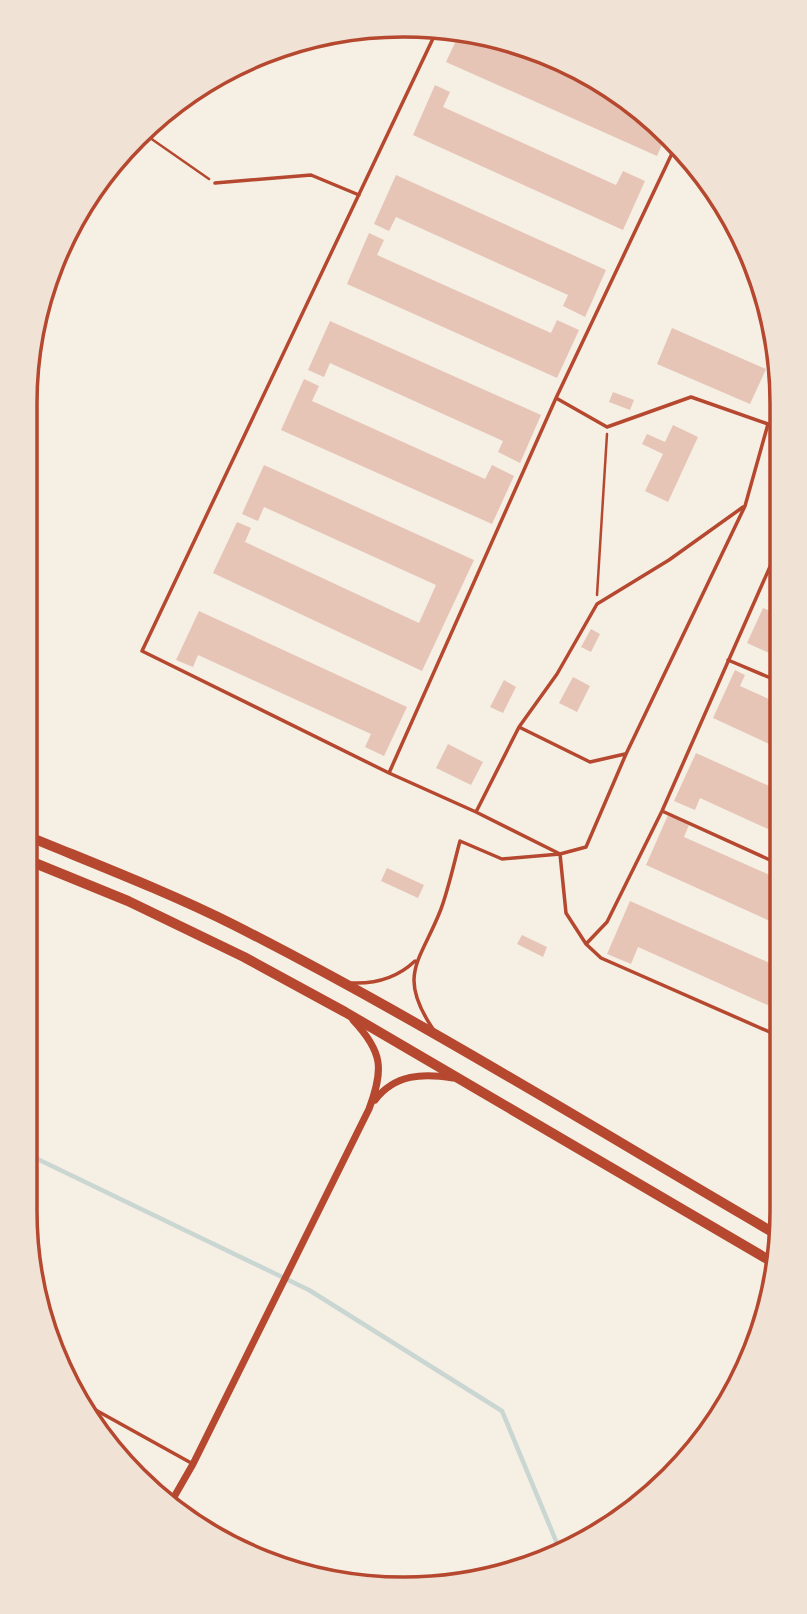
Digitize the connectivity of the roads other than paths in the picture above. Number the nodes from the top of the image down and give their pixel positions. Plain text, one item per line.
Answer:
1 (433, 39) edge
2 (672, 154) edge
3 (215, 183) road end
4 (360, 195) junction
5 (556, 398) junction
6 (745, 506) junction
7 (770, 566) edge
8 (728, 660) junction
9 (770, 678) edge
10 (519, 727) junction
11 (626, 754) junction
12 (389, 773) junction
13 (663, 811) junction
14 (476, 812) junction
15 (37, 840) edge
16 (560, 854) junction
17 (770, 860) edge
18 (37, 864) edge
19 (586, 944) junction
20 (416, 960) junction
21 (330, 975) junction
22 (345, 1012) junction
23 (770, 1032) edge
24 (438, 1036) junction
25 (458, 1078) junction
26 (369, 1109) junction
27 (769, 1230) edge
28 (767, 1259) edge
29 (97, 1411) edge
30 (193, 1464) junction
31 (174, 1496) edge

1 - 4 lane
2 - 5 lane
3 - 4 lane
4 - 12 lane
5 - 6 lane
5 - 12 lane
6 - 10 lane
6 - 11 lane
7 - 8 lane
8 - 9 lane
8 - 13 lane
10 - 11 lane
10 - 14 lane
11 - 16 lane
12 - 14 lane
13 - 17 lane
13 - 19 lane
14 - 16 lane
15 - 21 main road
16 - 19 lane
16 - 20 lane
18 - 22 main road
19 - 23 lane
20 - 21 lane
20 - 24 lane
21 - 24 main road
22 - 25 main road
22 - 26 street
24 - 27 main road
25 - 26 street
25 - 28 main road
26 - 30 street
29 - 30 lane
30 - 31 street

